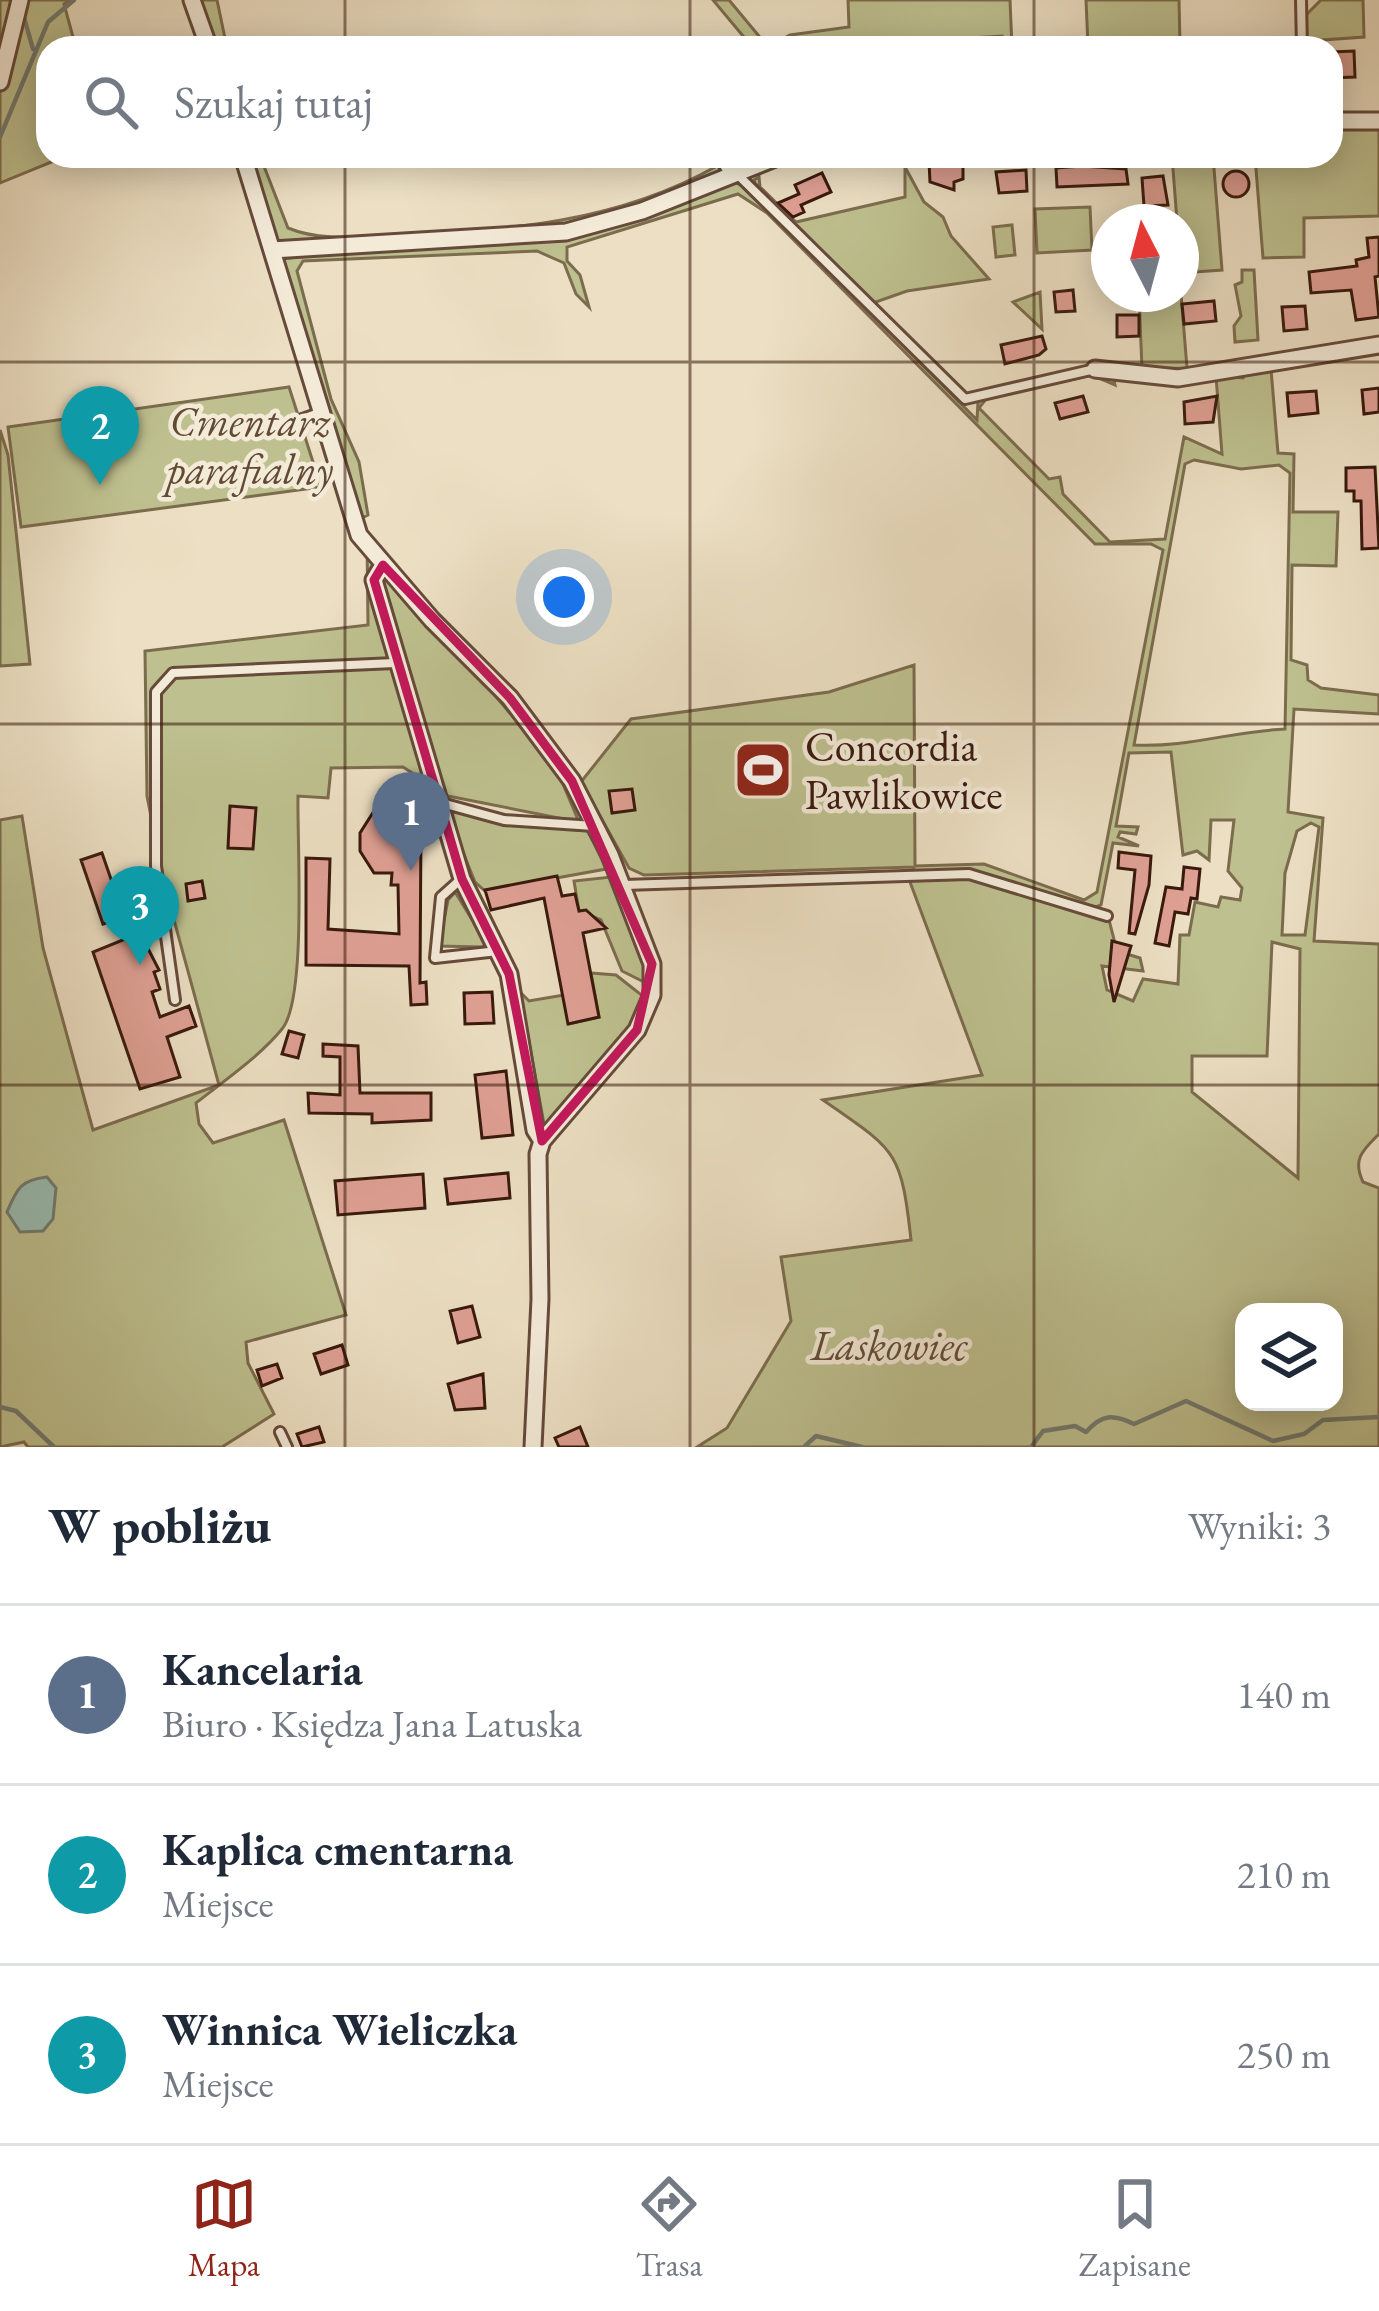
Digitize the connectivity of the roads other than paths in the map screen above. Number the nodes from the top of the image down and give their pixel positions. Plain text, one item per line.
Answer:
1 (20, 0) edge
2 (192, 0) edge
3 (1301, 0) edge
4 (205, 36) edge
5 (1302, 36) edge
6 (0, 82) edge
7 (1343, 121) edge
8 (1379, 121) edge
9 (247, 168) edge
10 (728, 168) edge
11 (752, 168) edge
12 (734, 176) junction
13 (272, 250) junction
14 (1379, 346) edge
15 (1095, 369) joint
16 (321, 412) junction
17 (299, 420) dead end
18 (383, 565) junction
19 (397, 662) junction
20 (437, 802) junction
21 (595, 826) junction
22 (462, 879) junction
23 (622, 885) junction
24 (1107, 916) dead end
25 (498, 951) junction
26 (175, 1000) dead end
27 (542, 1141) junction
28 (280, 1432) dead end
29 (287, 1447) edge
30 (533, 1447) edge

1 - 6 street
2 - 4 street
3 - 5 lane
7 - 8 street
9 - 13 street
10 - 12 lane
11 - 12 street
12 - 13 street
12 - 15 lane
13 - 16 street
14 - 15 street
16 - 17 lane
16 - 18 street
18 - 19 street
18 - 21 street
19 - 20 street
19 - 26 lane
20 - 21 lane
20 - 22 street
21 - 23 street
22 - 25 street
22 - 25 lane
23 - 24 lane
23 - 27 street
25 - 27 street
27 - 30 street
28 - 29 lane

